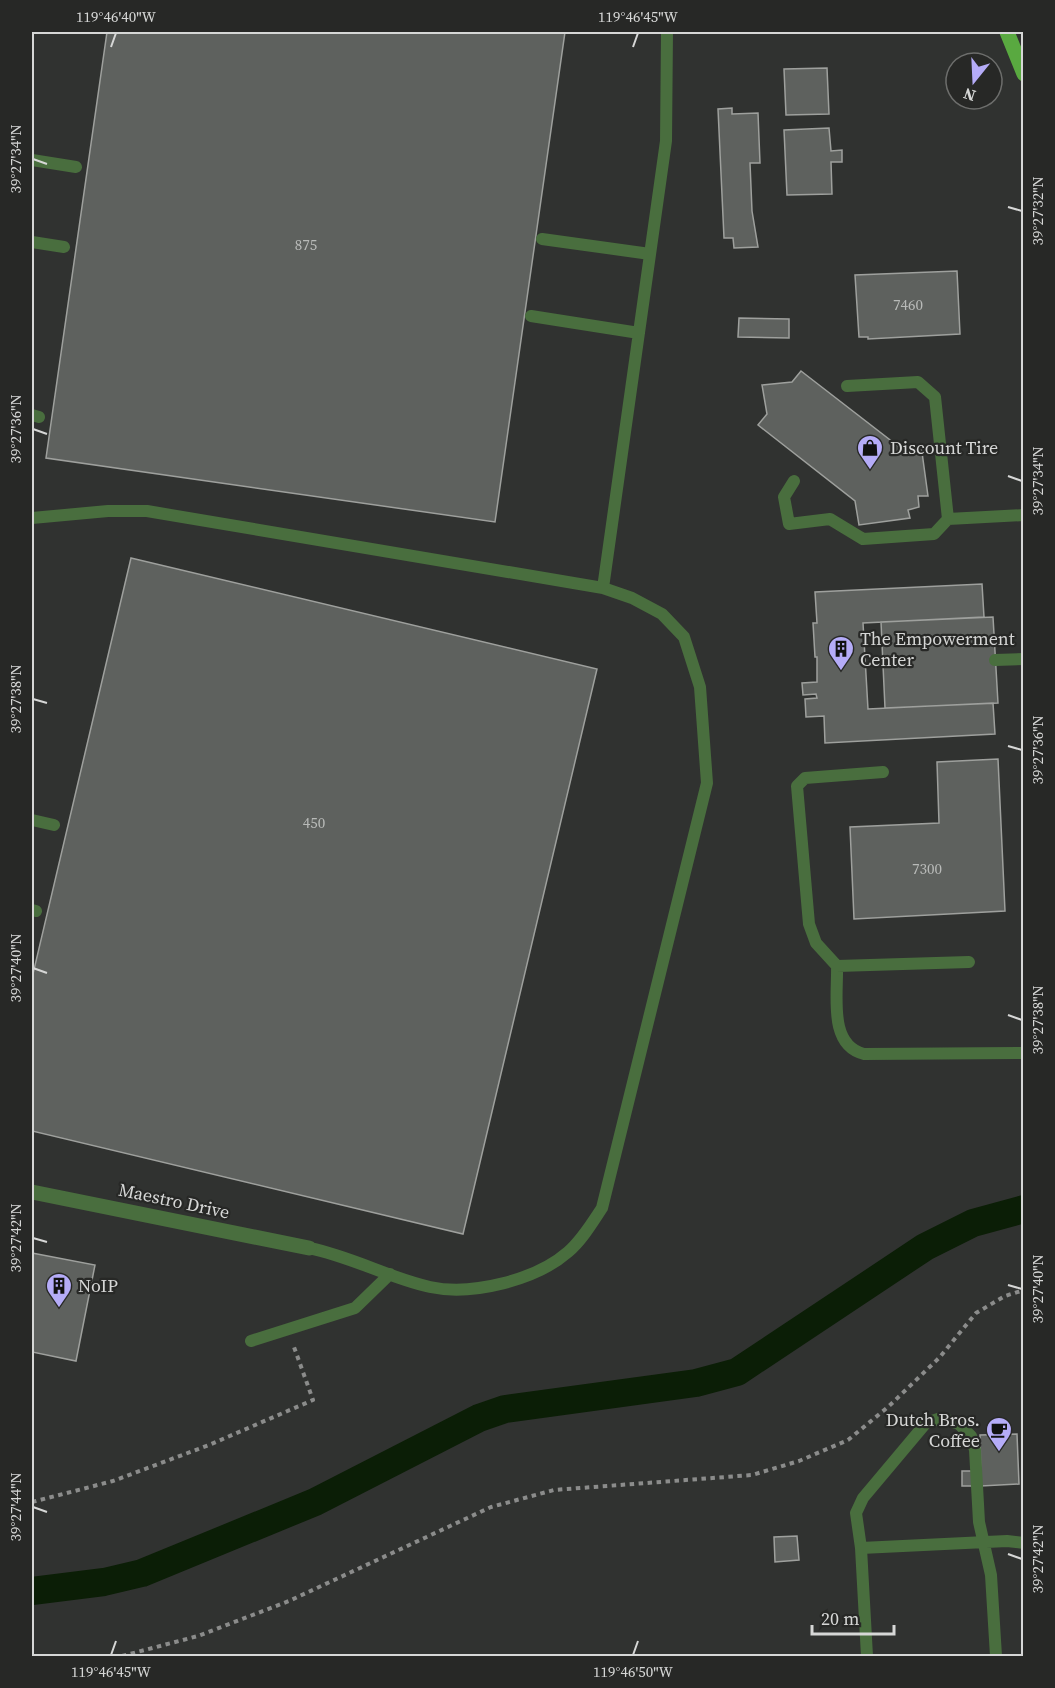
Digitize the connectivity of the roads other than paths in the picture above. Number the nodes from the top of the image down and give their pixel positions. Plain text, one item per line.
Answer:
1 (667, 32) edge
2 (1007, 32) edge
3 (1023, 74) edge
4 (32, 160) edge
5 (76, 167) dead end
6 (542, 239) dead end
7 (32, 242) edge
8 (64, 247) dead end
9 (650, 254) junction
10 (531, 316) dead end
11 (639, 333) junction
12 (847, 386) dead end
13 (794, 481) dead end
14 (1023, 515) edge
15 (32, 518) edge
16 (948, 519) junction
17 (603, 588) junction
18 (1023, 659) edge
19 (995, 660) dead end
20 (883, 772) dead end
21 (32, 820) edge
22 (54, 825) dead end
23 (969, 962) dead end
24 (837, 966) junction
25 (1023, 1053) edge
26 (32, 1192) edge
27 (309, 1248) joint
28 (390, 1274) junction
29 (251, 1341) dead end
30 (1023, 1543) edge
31 (982, 1544) junction
32 (861, 1548) junction
33 (867, 1656) edge
34 (996, 1656) edge

1 - 9 lane
2 - 3 main road
4 - 5 lane
6 - 9 lane
7 - 8 lane
9 - 11 lane
10 - 11 lane
11 - 17 lane
12 - 16 lane
13 - 16 lane
14 - 16 lane
15 - 17 lane
17 - 28 lane
18 - 19 lane
20 - 24 lane
21 - 22 lane
23 - 24 lane
24 - 25 lane
26 - 27 street, Maestro Drive
27 - 28 lane
28 - 29 lane
30 - 31 lane
31 - 32 lane
31 - 32 lane
31 - 34 lane
32 - 33 lane

